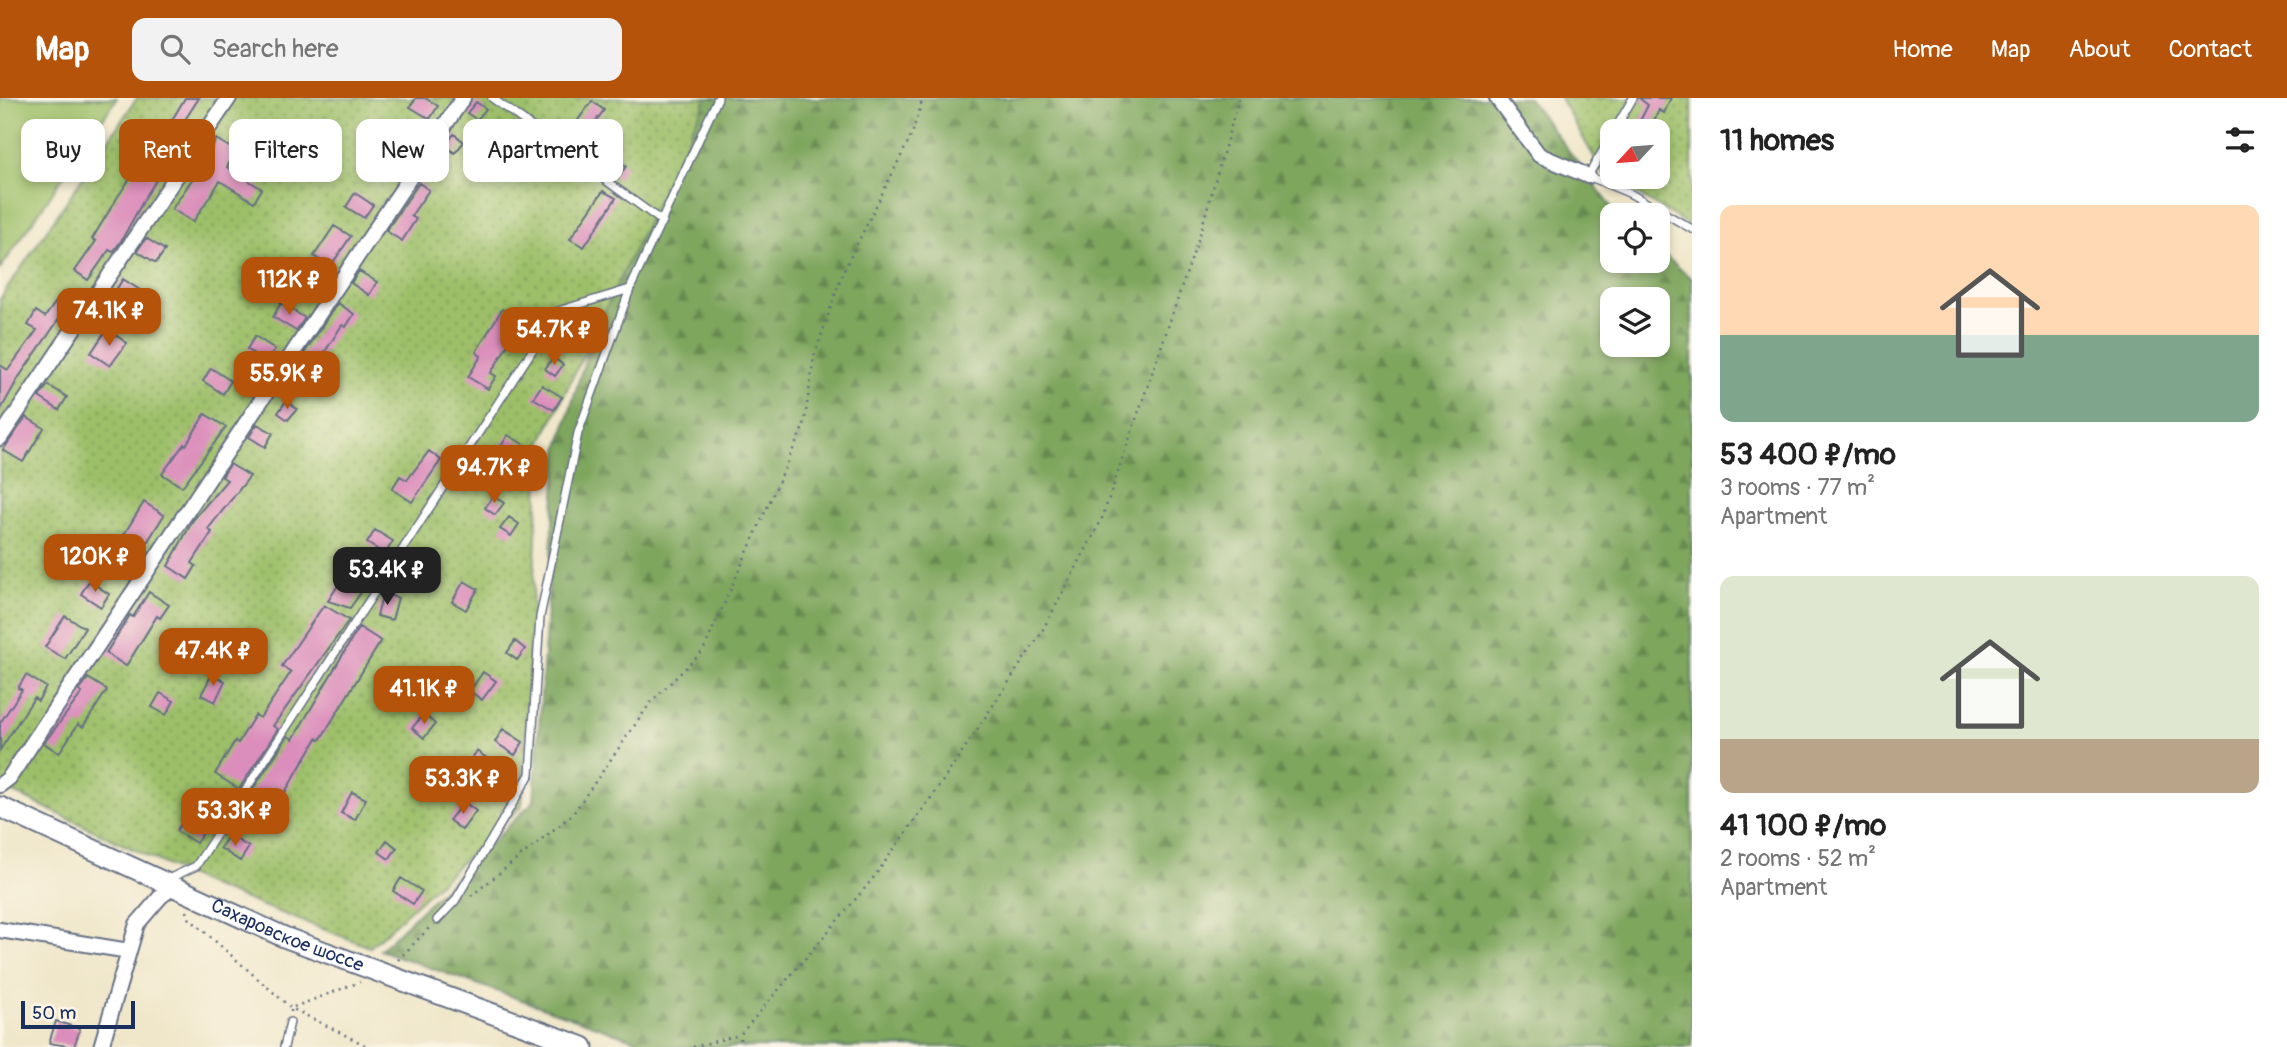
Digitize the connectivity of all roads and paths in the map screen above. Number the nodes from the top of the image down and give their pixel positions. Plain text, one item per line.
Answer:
1 (229, 98) edge
2 (463, 98) edge
3 (492, 98) edge
4 (718, 98) edge
5 (923, 98) edge
6 (1238, 98) edge
7 (1497, 98) edge
8 (1633, 98) edge
9 (1621, 119) edge
10 (1600, 155) edge
11 (1588, 176) junction
12 (663, 222) junction
13 (1692, 229) edge
14 (630, 289) junction
15 (0, 438) edge
16 (0, 785) edge
17 (0, 807) edge
18 (172, 885) junction
19 (468, 898) dead end
20 (437, 920) joint
21 (0, 930) edge
22 (129, 951) junction
23 (385, 973) junction
24 (291, 1008) junction
25 (290, 1022) joint
26 (740, 1035) junction
27 (101, 1047) edge
28 (284, 1047) edge
29 (369, 1047) edge
30 (583, 1047) edge
31 (693, 1047) edge
32 (740, 1047) edge

1 - 15 street
2 - 16 street
3 - 12 lane
4 - 12 lane
5 - 19 path
6 - 26 path
7 - 11 street
8 - 9 lane
10 - 11 lane
11 - 13 lane
12 - 14 lane
14 - 18 lane
14 - 20 lane
17 - 18 main road, Сахаровское шоссе
18 - 22 street
18 - 23 main road, Сахаровское шоссе
18 - 24 path
20 - 23 path
21 - 22 street
22 - 27 street
23 - 24 path
23 - 30 main road, Сахаровское шоссе
24 - 25 path
24 - 29 path
25 - 28 lane
26 - 31 path
26 - 32 path

